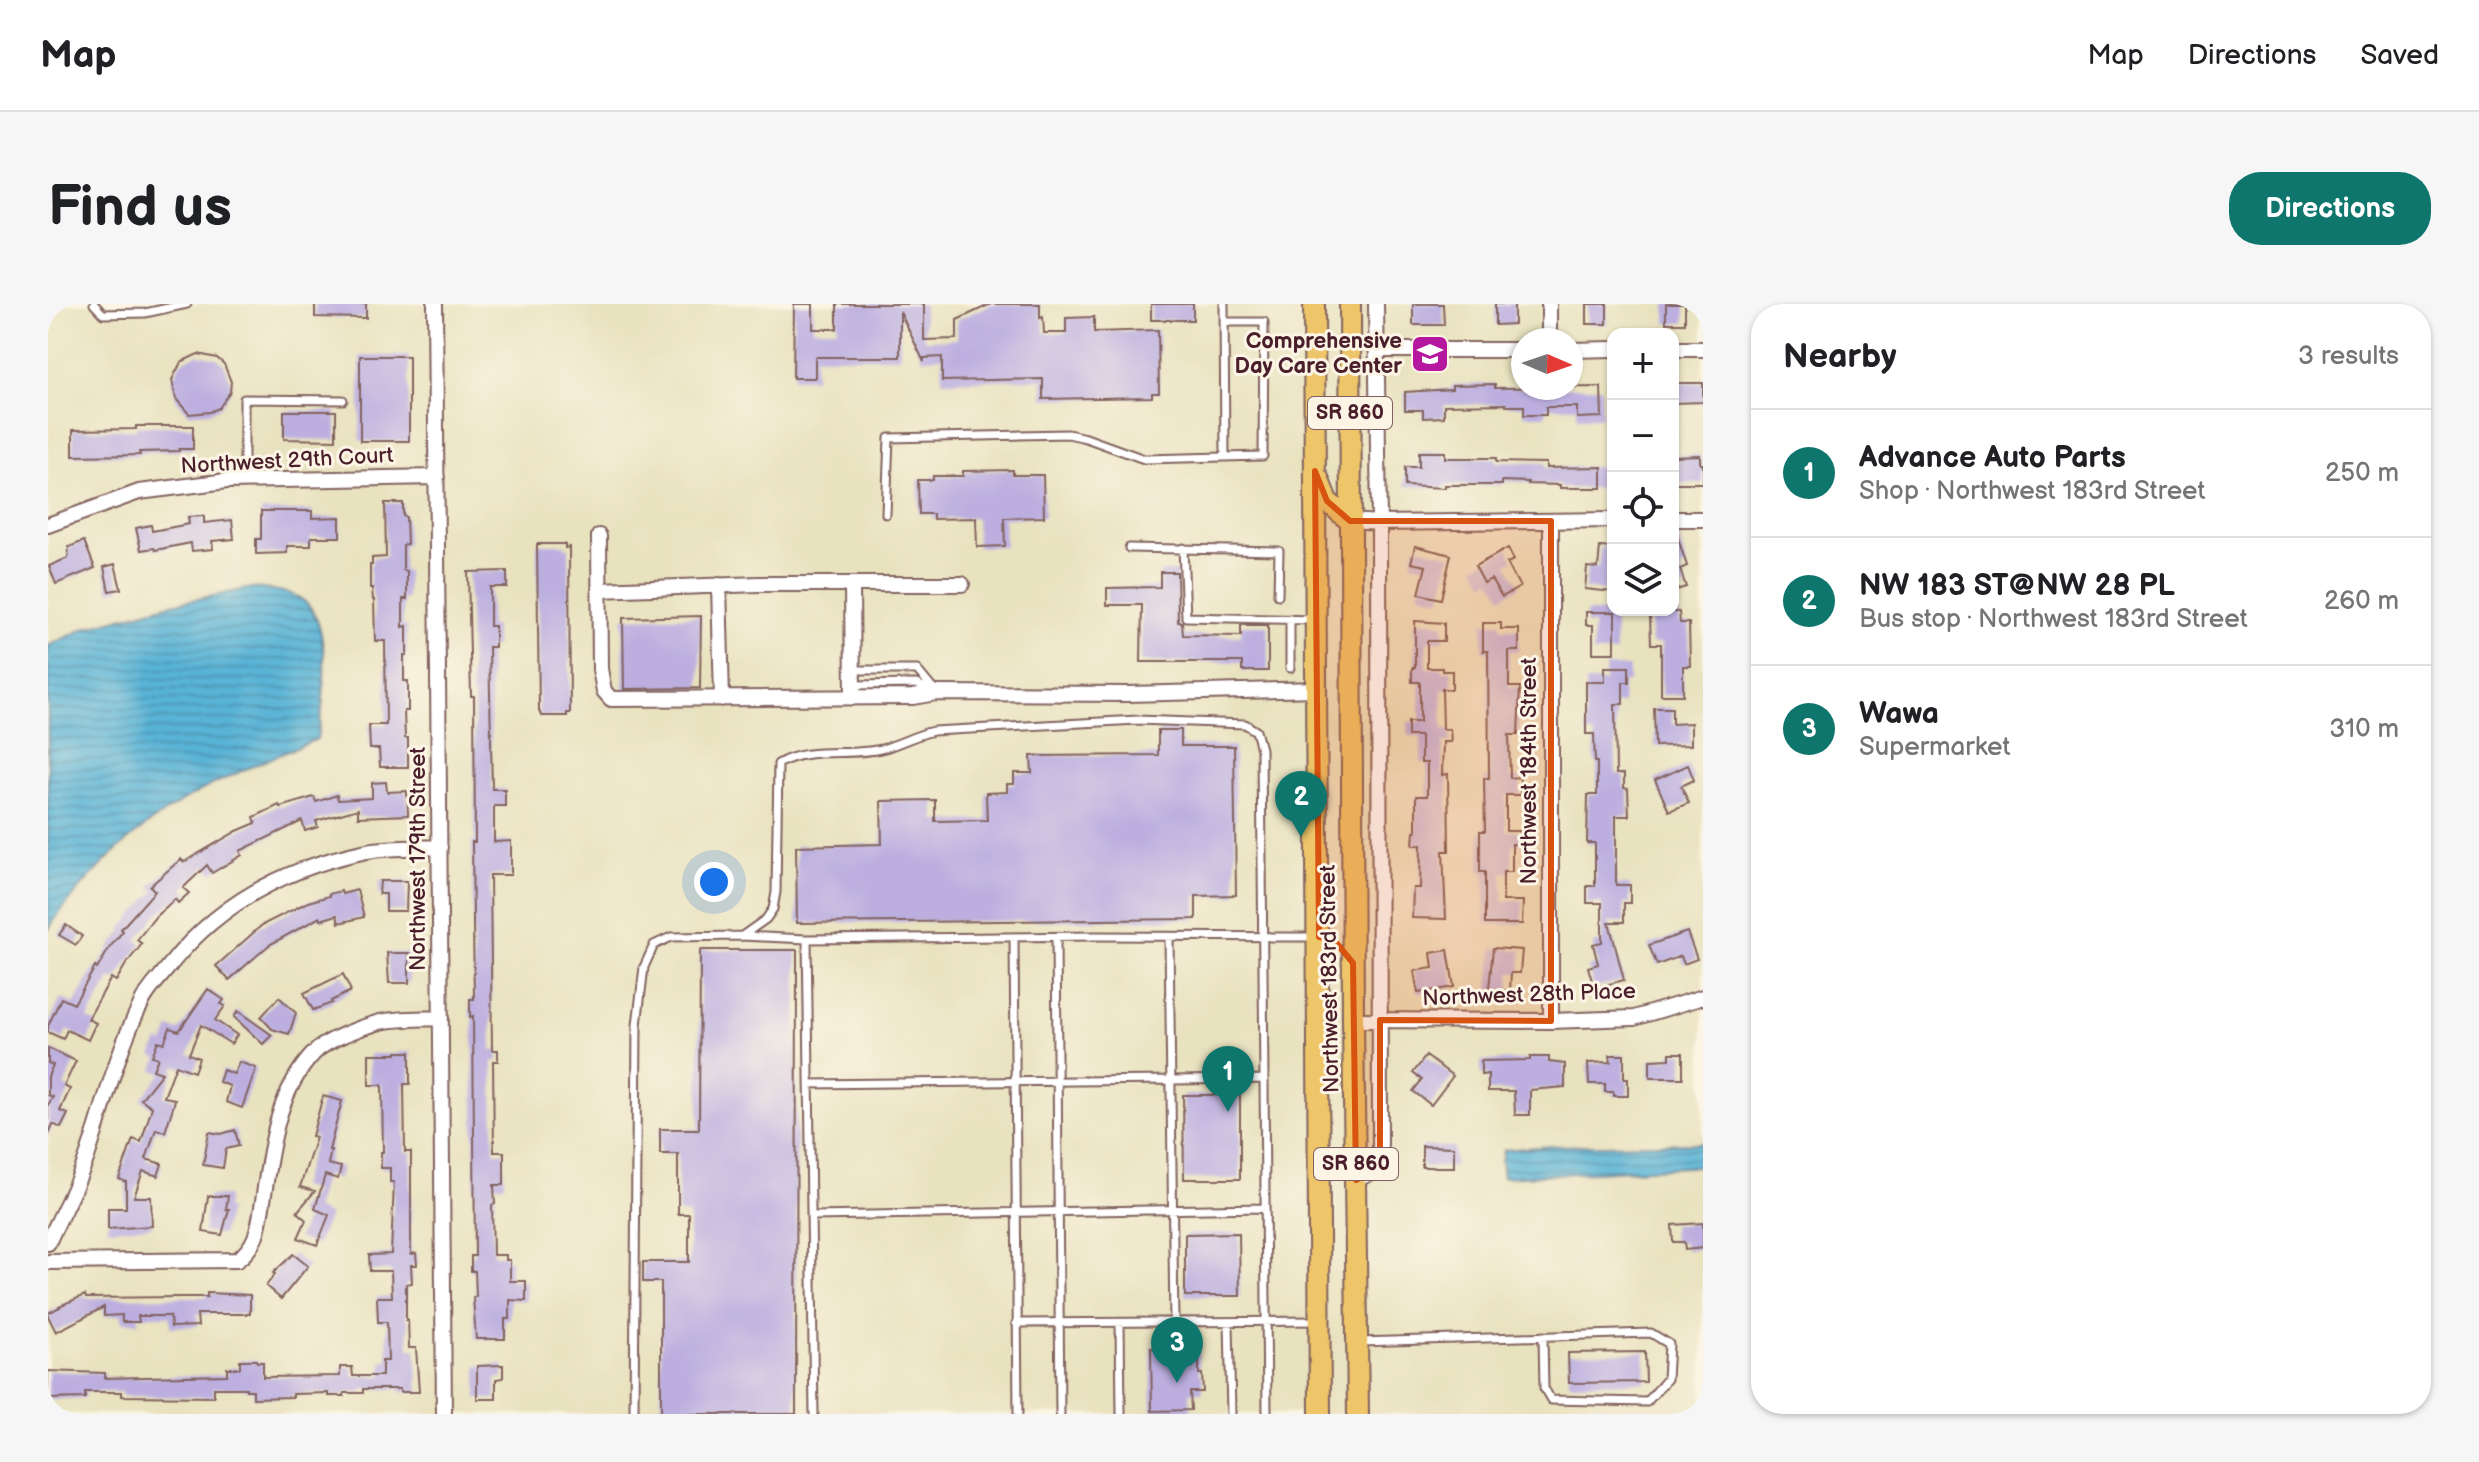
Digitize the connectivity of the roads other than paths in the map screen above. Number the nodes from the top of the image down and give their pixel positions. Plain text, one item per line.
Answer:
1 (94, 304) edge
2 (187, 304) edge
3 (435, 304) edge
4 (1224, 304) edge
5 (1314, 304) edge
6 (1350, 304) edge
7 (1376, 304) edge
8 (1549, 304) edge
9 (1224, 322) junction
10 (1549, 328) edge
11 (1607, 349) edge
12 (1679, 349) edge
13 (1703, 349) edge
14 (1376, 350) junction
15 (1511, 350) edge
16 (1583, 350) edge
17 (343, 400) dead end
18 (1225, 457) junction
19 (1315, 471) junction
20 (437, 477) junction
21 (244, 481) junction
22 (886, 514) dead end
23 (1679, 519) edge
24 (1703, 519) edge
25 (1607, 520) edge
26 (1350, 521) junction
27 (1551, 521) junction
28 (1379, 523) junction
29 (48, 525) edge
30 (599, 536) dead end
31 (1129, 548) dead end
32 (1183, 548) junction
33 (962, 584) dead end
34 (719, 585) junction
35 (852, 585) junction
36 (599, 590) junction
37 (1278, 595) dead end
38 (1290, 619) junction
39 (1317, 620) junction
40 (1290, 668) dead end
41 (852, 684) junction
42 (1317, 689) junction
43 (936, 693) junction
44 (722, 699) junction
45 (440, 847) junction
46 (742, 936) junction
47 (1169, 937) junction
48 (1261, 937) junction
49 (1319, 937) junction
50 (1014, 938) junction
51 (1056, 938) junction
52 (807, 939) junction
53 (1353, 963) junction
54 (1703, 997) edge
55 (441, 1018) junction
56 (1353, 1020) junction
57 (1380, 1020) junction
58 (1551, 1021) junction
59 (1170, 1079) junction
60 (1263, 1079) junction
61 (1056, 1080) junction
62 (1015, 1081) junction
63 (809, 1084) junction
64 (1356, 1180) junction
65 (1265, 1208) junction
66 (1172, 1210) junction
67 (1058, 1212) junction
68 (1017, 1214) junction
69 (812, 1216) junction
70 (48, 1243) edge
71 (48, 1262) edge
72 (1266, 1321) junction
73 (1320, 1321) junction
74 (1229, 1322) junction
75 (1016, 1323) junction
76 (1058, 1323) junction
77 (1120, 1323) junction
78 (1174, 1323) junction
79 (1543, 1336) junction
80 (1358, 1342) junction
81 (444, 1414) edge
82 (634, 1414) edge
83 (814, 1414) edge
84 (1018, 1414) edge
85 (1060, 1414) edge
86 (1121, 1414) edge
87 (1231, 1414) edge
88 (1267, 1414) edge
89 (1320, 1414) edge
90 (1358, 1414) edge

1 - 2 lane
3 - 20 street, Northwest 179th Street
4 - 9 lane
5 - 19 main road, Northwest 183rd Street / SR 860
6 - 26 main road, Northwest 183rd Street / SR 860
7 - 14 street
8 - 10 street
9 - 18 lane
9 - 18 lane
11 - 16 street
12 - 13 street
14 - 15 street
14 - 28 street
17 - 21 lane
18 - 22 lane
19 - 26 main road
19 - 39 main road, Northwest 183rd Street / SR 860
20 - 21 street, Northwest 29th Court
20 - 45 street, Northwest 179th Street
21 - 29 street, Northwest 29th Court
23 - 24 street
25 - 27 street
26 - 28 street
26 - 53 main road, Northwest 183rd Street / SR 860
27 - 28 street
27 - 58 street, Northwest 184th Street
28 - 57 street
30 - 36 street
31 - 32 lane
32 - 37 lane
32 - 38 lane
33 - 35 street
34 - 35 street
34 - 36 street
34 - 44 street
35 - 41 street
36 - 44 street
38 - 39 lane
38 - 40 lane
39 - 42 main road, Northwest 183rd Street / SR 860
41 - 43 street
41 - 43 lane
41 - 44 street
42 - 43 street
42 - 49 main road, Northwest 183rd Street / SR 860
45 - 55 street, Northwest 179th Street
45 - 70 street
46 - 48 lane
46 - 52 lane
46 - 82 lane
47 - 48 lane
47 - 51 lane
47 - 59 lane
48 - 49 lane
48 - 60 lane
49 - 53 main road
49 - 73 main road, Northwest 183rd Street / SR 860
50 - 51 lane
50 - 52 lane
50 - 62 lane
51 - 61 lane
52 - 63 lane
53 - 56 main road, Northwest 183rd Street / SR 860
54 - 58 street, Northwest 28th Place
55 - 71 street
55 - 81 street, Northwest 179th Street
56 - 57 street, Northwest 28th Place
56 - 64 main road, Northwest 183rd Street / SR 860
57 - 58 street, Northwest 28th Place
57 - 64 street
59 - 60 lane
59 - 61 lane
59 - 66 lane
60 - 65 lane
61 - 62 lane
61 - 67 lane
62 - 63 lane
62 - 68 lane
63 - 69 lane
64 - 80 main road, Northwest 183rd Street / SR 860
65 - 66 lane
65 - 72 lane
66 - 67 lane
66 - 78 lane
67 - 68 lane
67 - 76 lane
68 - 69 lane
68 - 75 lane
69 - 83 lane
72 - 73 lane
72 - 74 lane
72 - 88 lane
73 - 89 main road, Northwest 183rd Street / SR 860
74 - 78 lane
74 - 87 lane
75 - 76 lane
75 - 84 lane
76 - 77 lane
76 - 85 lane
77 - 78 lane
77 - 86 lane
79 - 79 lane
79 - 80 lane
80 - 90 main road, Northwest 183rd Street / SR 860

